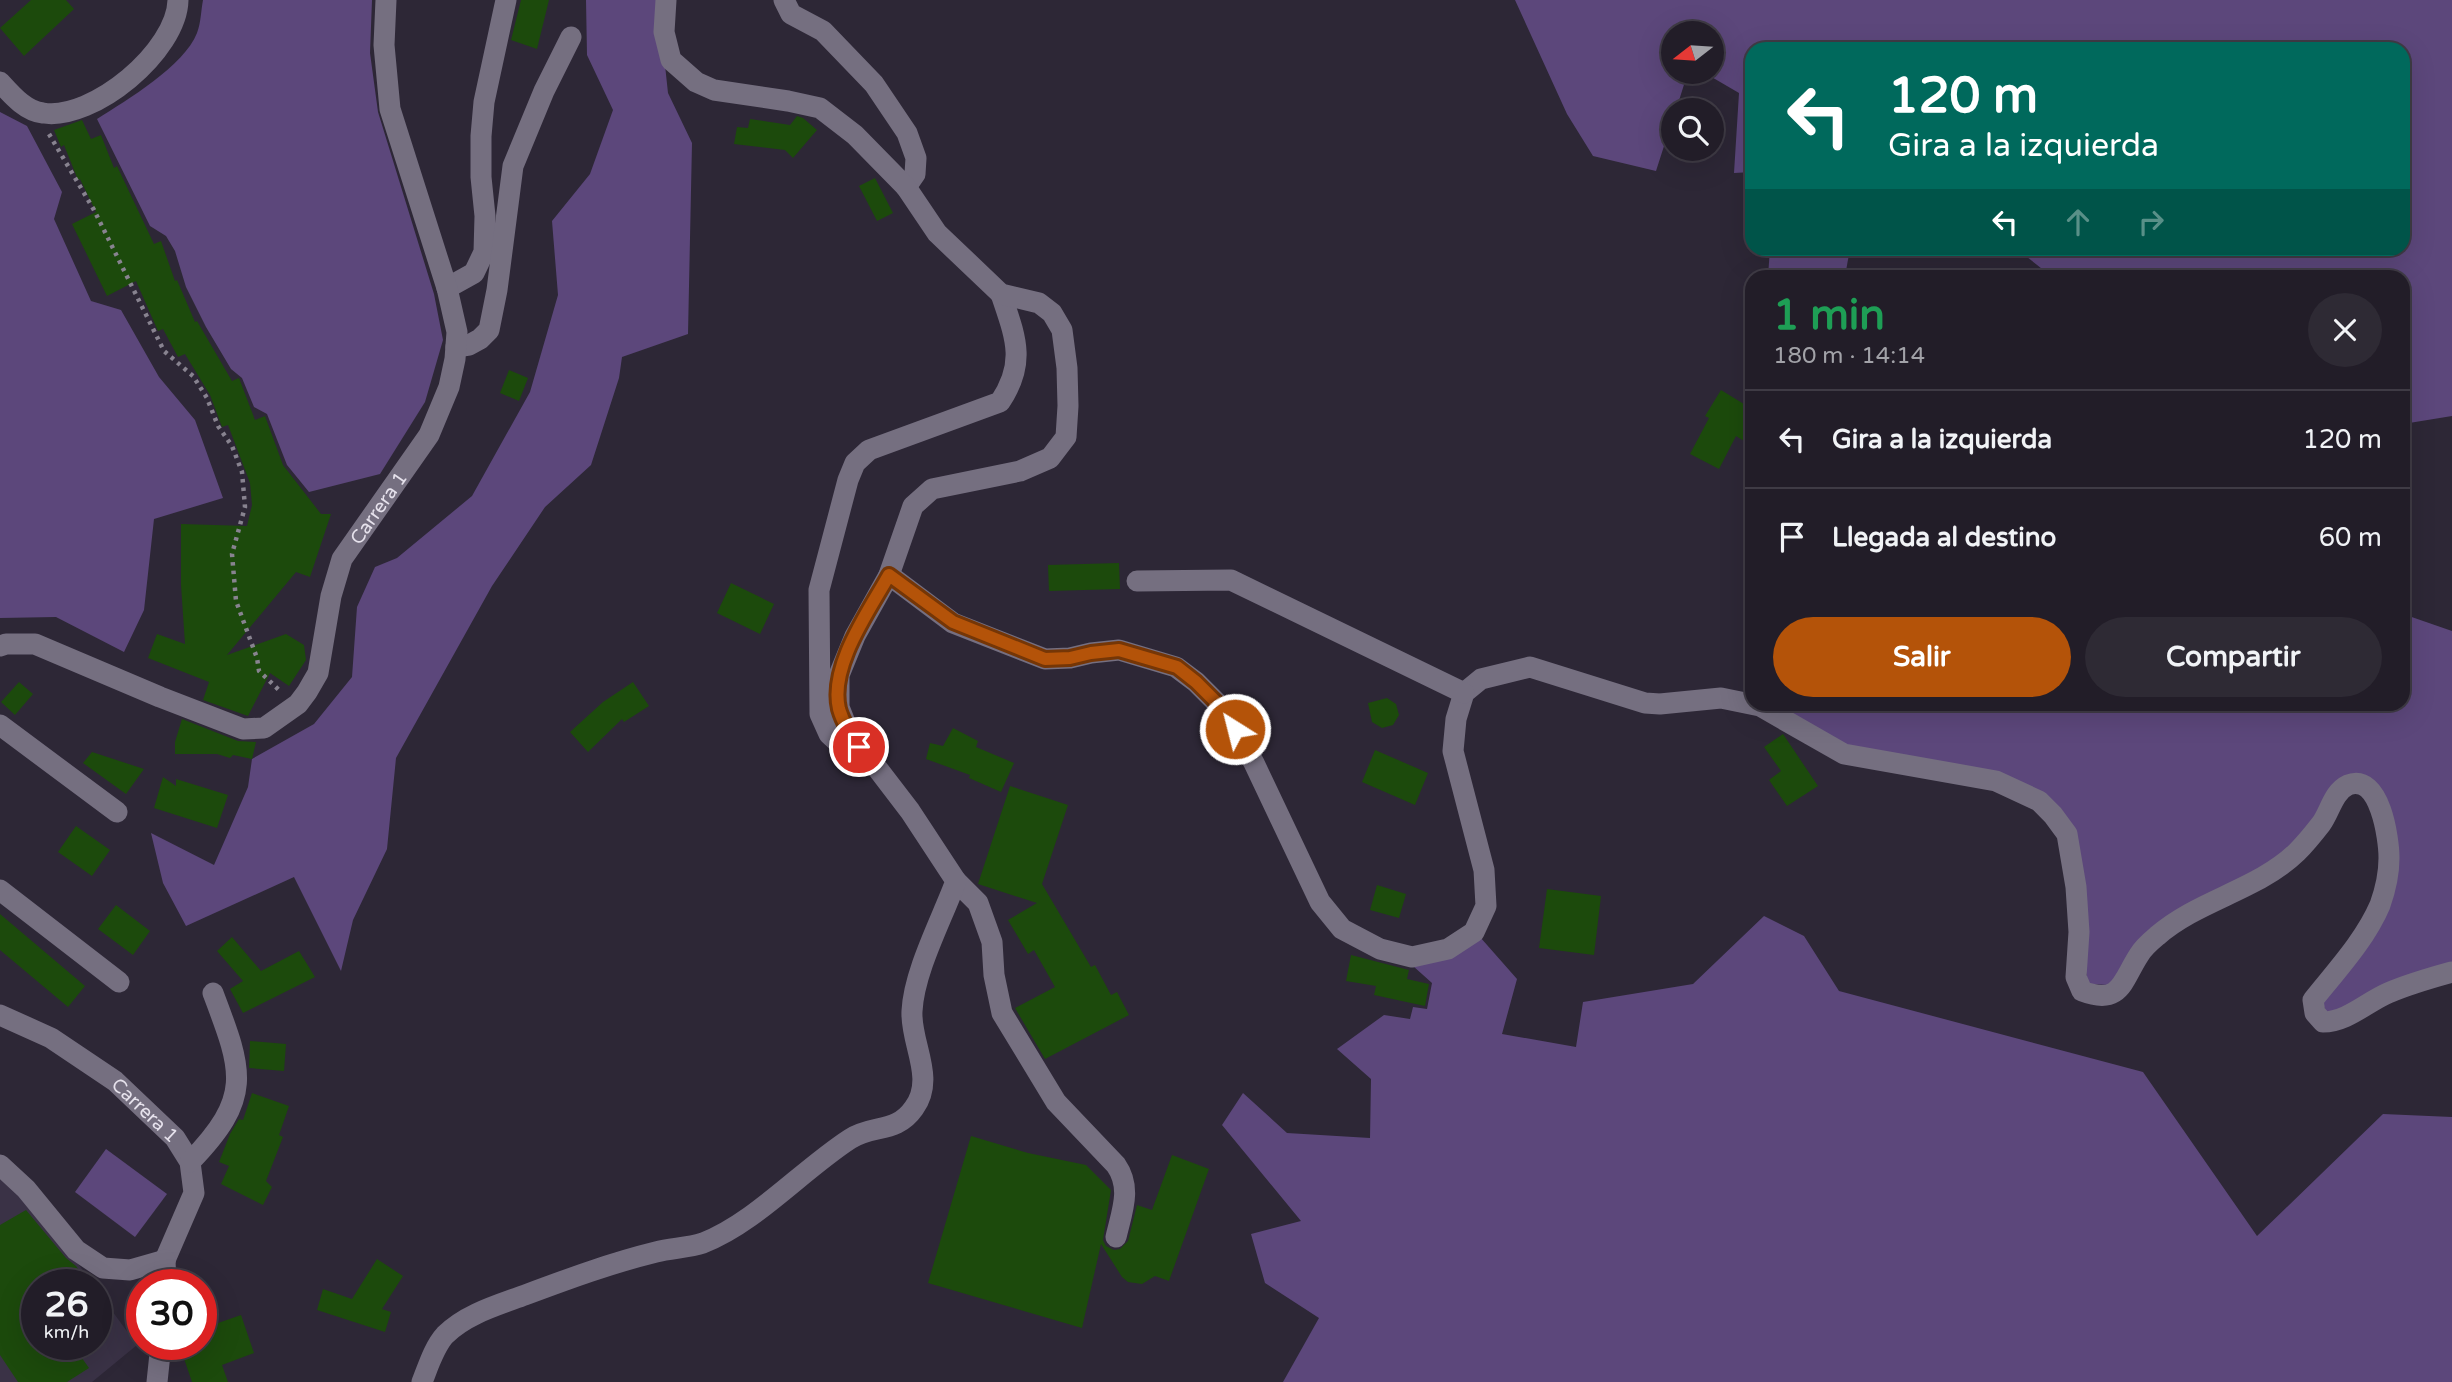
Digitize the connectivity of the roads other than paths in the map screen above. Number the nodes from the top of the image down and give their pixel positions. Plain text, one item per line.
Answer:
1 (178, 0) edge
2 (386, 0) edge
3 (506, 0) edge
4 (666, 0) edge
5 (783, 0) edge
6 (570, 37) dead end
7 (0, 82) edge
8 (906, 187) junction
9 (447, 288) junction
10 (1001, 294) junction
11 (456, 347) junction
12 (889, 575) junction
13 (1137, 581) dead end
14 (0, 646) edge
15 (1464, 693) junction
16 (1745, 703) edge
17 (1769, 711) edge
18 (0, 725) edge
19 (871, 763) junction
20 (117, 812) dead end
21 (956, 881) junction
22 (0, 890) edge
23 (2452, 972) edge
24 (119, 982) dead end
25 (213, 993) dead end
26 (0, 1015) edge
27 (190, 1162) junction
28 (0, 1165) edge
29 (1116, 1237) dead end
30 (165, 1260) junction
31 (165, 1269) edge
32 (159, 1360) edge
33 (157, 1382) edge
34 (422, 1382) edge

1 - 7 street
2 - 9 street, Carrera 1
3 - 9 street
4 - 8 street
5 - 8 street
6 - 11 street
8 - 10 street
9 - 11 street, Carrera 1
10 - 12 street
10 - 19 street
11 - 14 street, Carrera 1
12 - 15 street
12 - 19 street
13 - 15 street
15 - 16 street
17 - 23 street
18 - 20 street
19 - 21 street
21 - 29 street
21 - 34 street
22 - 24 street
25 - 27 street
26 - 27 street, Carrera 1
27 - 30 street, Carrera 1
28 - 30 street
30 - 31 street
32 - 33 street

